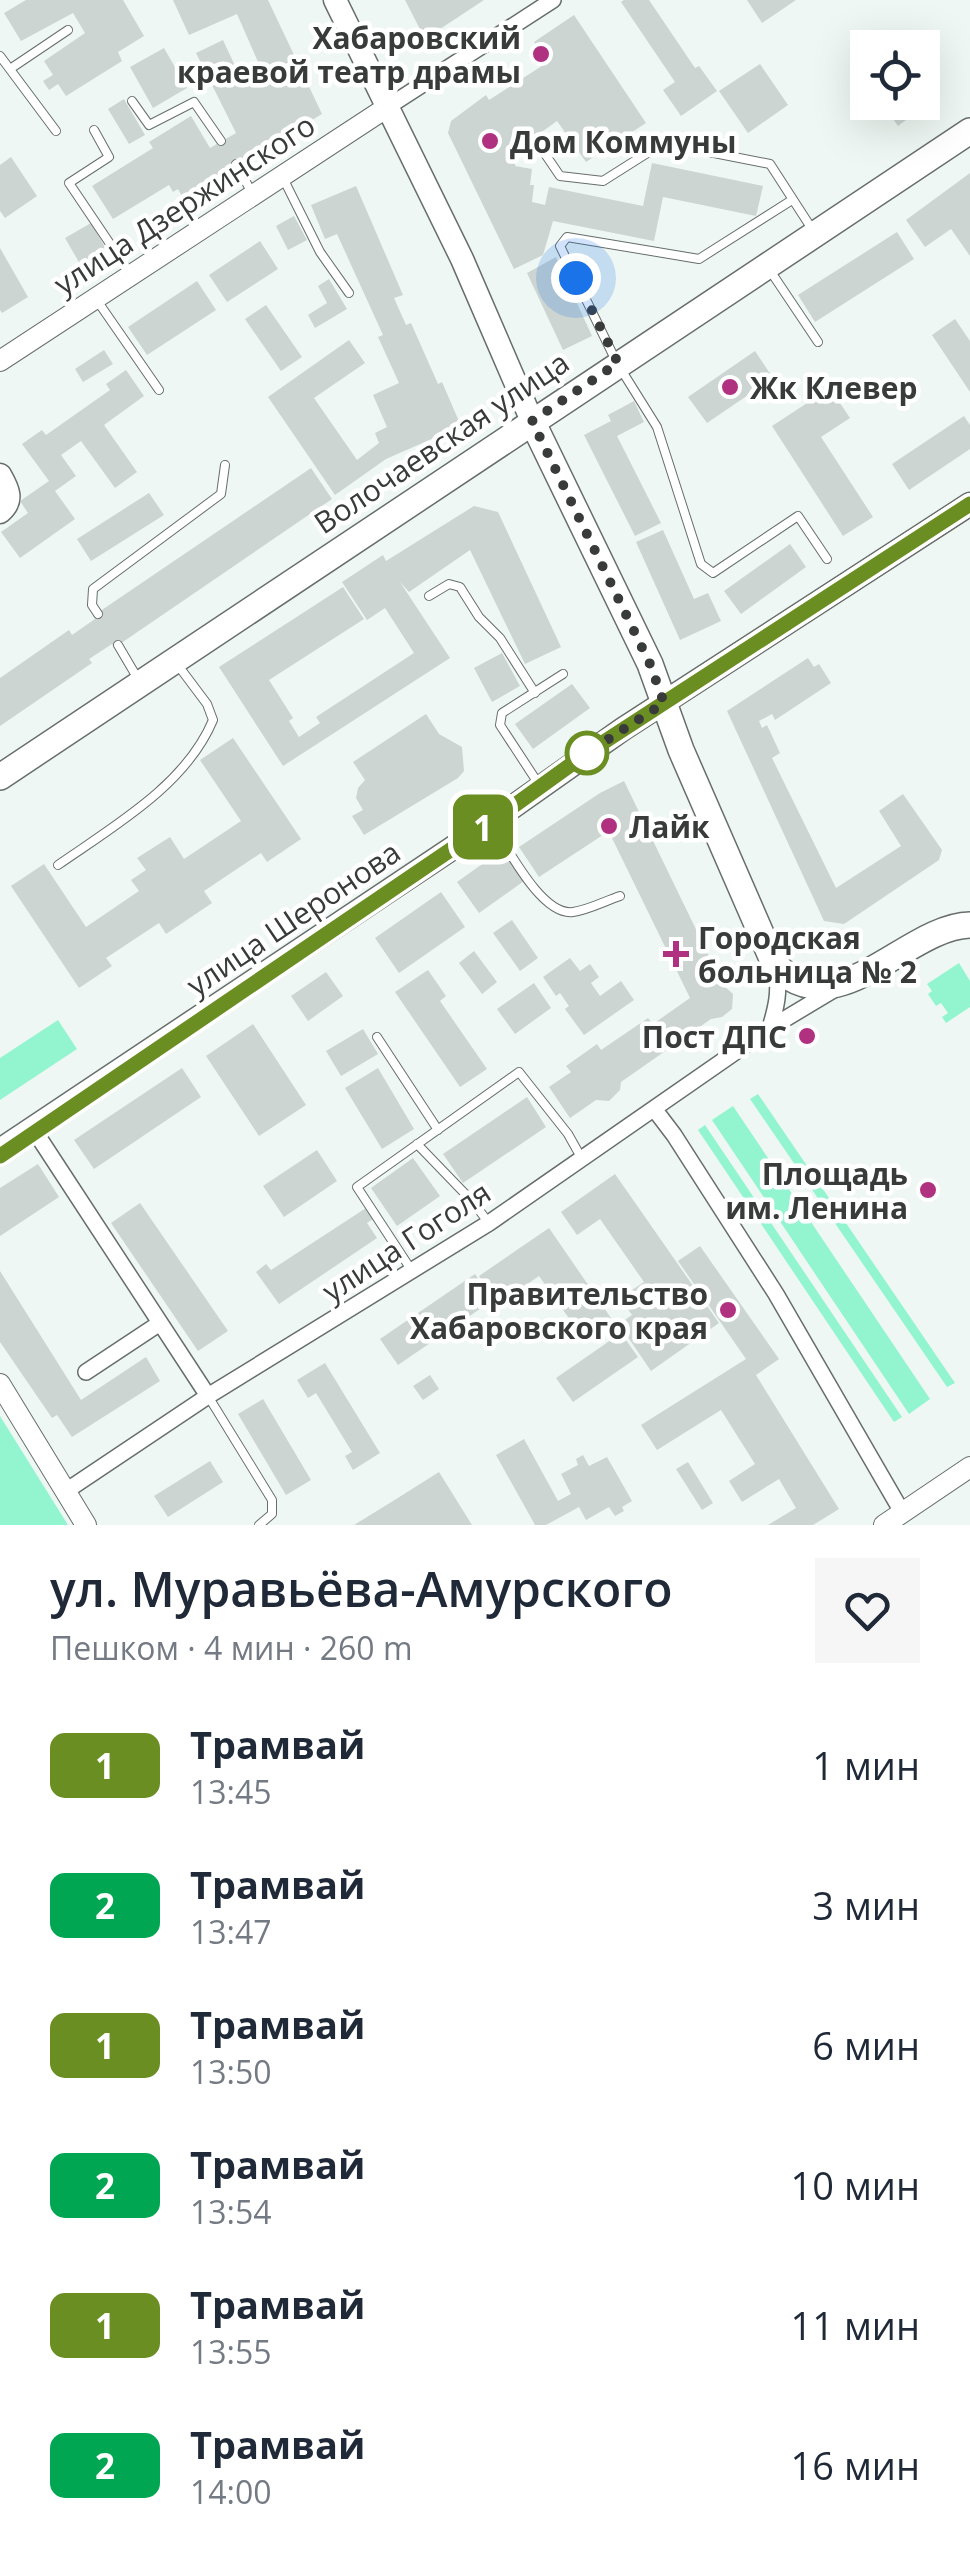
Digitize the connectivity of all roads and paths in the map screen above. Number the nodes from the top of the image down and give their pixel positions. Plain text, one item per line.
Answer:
1 (335, 0) edge
2 (553, 0) edge
3 (68, 30) dead end
4 (0, 56) edge
5 (10, 69) junction
6 (132, 101) dead end
7 (386, 108) junction
8 (94, 130) dead end
9 (970, 130) edge
10 (56, 132) dead end
11 (222, 142) dead end
12 (543, 150) dead end
13 (236, 164) dead end
14 (282, 176) junction
15 (254, 195) junction
16 (792, 200) junction
17 (815, 233) junction
18 (767, 265) junction
19 (132, 275) junction
20 (348, 293) dead end
21 (96, 299) junction
22 (818, 342) dead end
23 (0, 361) edge
24 (618, 363) junction
25 (159, 390) dead end
26 (532, 421) junction
27 (225, 465) dead end
28 (0, 475) edge
29 (970, 504) edge
30 (0, 512) edge
31 (827, 558) dead end
32 (429, 596) dead end
33 (98, 614) dead end
34 (118, 645) dead end
35 (174, 660) junction
36 (564, 674) dead end
37 (140, 683) junction
38 (535, 693) junction
39 (664, 703) junction
40 (0, 777) edge
41 (540, 786) junction
42 (490, 823) junction
43 (58, 865) dead end
44 (620, 896) dead end
45 (970, 925) edge
46 (774, 961) junction
47 (851, 980) junction
48 (770, 1028) junction
49 (377, 1036) dead end
50 (654, 1110) junction
51 (32, 1127) junction
52 (438, 1130) junction
53 (417, 1144) junction
54 (0, 1150) edge
55 (582, 1159) junction
56 (489, 1223) junction
57 (412, 1272) junction
58 (160, 1323) junction
59 (86, 1372) dead end
60 (0, 1384) edge
61 (208, 1396) junction
62 (970, 1468) edge
63 (66, 1491) junction
64 (902, 1512) junction
65 (86, 1525) edge
66 (260, 1525) edge
67 (884, 1525) edge

1 - 7 main road
2 - 7 street, улица Дзержинского
3 - 5 lane
4 - 5 lane
5 - 10 lane
6 - 11 lane
7 - 14 street, улица Дзержинского
7 - 26 main road
8 - 19 lane
9 - 17 main road, Волочаевская улица
12 - 16 lane
13 - 15 lane
14 - 15 street, улица Дзержинского
14 - 20 lane
15 - 19 street, улица Дзержинского
16 - 17 lane
16 - 24 lane
17 - 18 main road, Волочаевская улица
18 - 22 lane
18 - 24 main road, Волочаевская улица
19 - 21 street, улица Дзержинского
21 - 23 street, улица Дзержинского
21 - 25 lane
24 - 26 main road, Волочаевская улица
24 - 31 lane
26 - 35 main road, Волочаевская улица
26 - 39 main road
27 - 33 lane
28 - 30 main road
29 - 39 main road, улица Шеронова
32 - 38 lane
34 - 37 lane
35 - 37 main road, Волочаевская улица
35 - 43 lane
36 - 38 lane
37 - 40 main road, Волочаевская улица
38 - 41 lane
39 - 41 main road, улица Шеронова
39 - 46 main road
41 - 42 main road, улица Шеронова
42 - 44 lane
42 - 51 main road, улица Шеронова
45 - 47 main road
46 - 47 main road
46 - 48 street
47 - 48 street, улица Гоголя
48 - 50 street, улица Гоголя
49 - 52 lane
50 - 55 street, улица Гоголя
50 - 64 street
51 - 54 main road, улица Шеронова
51 - 58 street
52 - 53 lane
52 - 55 lane
53 - 56 lane
53 - 57 lane
55 - 56 street, улица Гоголя
56 - 57 street, улица Гоголя
57 - 61 street, улица Гоголя
58 - 59 street
58 - 61 street
60 - 63 street
61 - 63 street, улица Гоголя
61 - 66 lane
62 - 64 street
63 - 65 street
64 - 67 street

